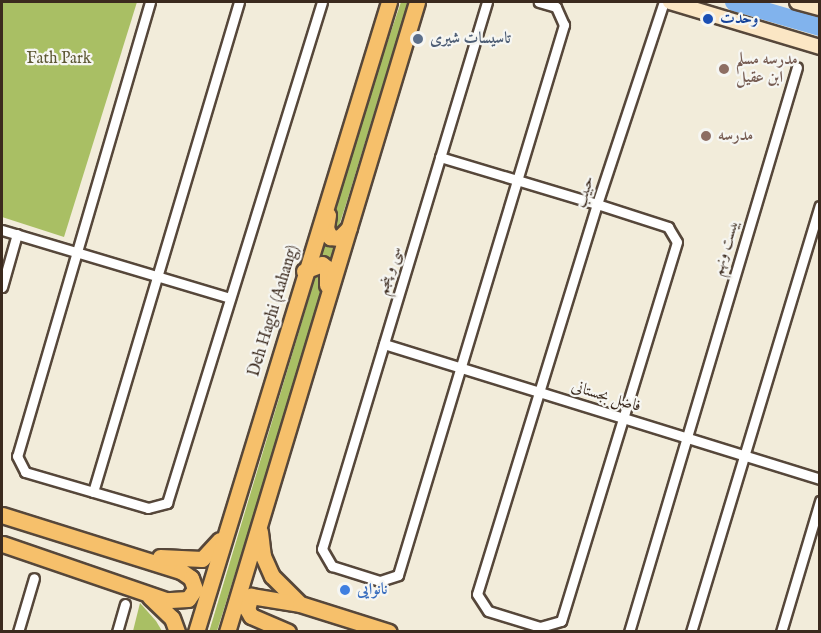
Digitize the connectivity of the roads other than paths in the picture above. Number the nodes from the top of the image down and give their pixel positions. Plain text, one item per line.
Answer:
1 (150, 2) edge
2 (239, 2) edge
3 (322, 2) edge
4 (389, 2) edge
5 (417, 2) edge
6 (487, 2) edge
7 (539, 2) edge
8 (664, 2) edge
9 (670, 2) edge
10 (797, 2) edge
11 (819, 8) edge
12 (819, 46) edge
13 (797, 67) dead end
14 (440, 157) junction
15 (519, 181) junction
16 (332, 190) junction
17 (597, 204) junction
18 (819, 206) edge
19 (349, 228) junction
20 (2, 230) edge
21 (17, 234) junction
22 (76, 252) junction
23 (304, 272) junction
24 (157, 276) junction
25 (2, 287) edge
26 (230, 298) junction
27 (322, 317) junction
28 (384, 344) junction
29 (462, 368) junction
30 (539, 392) junction
31 (623, 418) junction
32 (685, 437) junction
33 (745, 456) junction
34 (819, 479) edge
35 (93, 492) junction
36 (819, 501) edge
37 (262, 513) junction
38 (2, 515) edge
39 (228, 523) junction
40 (2, 544) edge
41 (124, 553) junction
42 (34, 578) dead end
43 (127, 584) junction
44 (125, 604) dead end
45 (300, 604) junction
46 (18, 632) edge
47 (117, 632) edge
48 (177, 632) edge
49 (196, 632) edge
50 (227, 632) edge
51 (288, 632) edge
52 (389, 632) edge
53 (628, 632) edge
54 (691, 632) edge
55 (781, 632) edge

1 - 22 street
2 - 24 street
3 - 26 street
4 - 16 main road, Deh Haghi (Aahang)
5 - 19 main road
6 - 14 street, سی و پنجم
7 - 15 street
8 - 17 street, حبیب
9 - 12 main road
10 - 11 main road
13 - 32 street, بیست ونهم
14 - 15 street
14 - 28 street, سی و پنجم
15 - 17 street
15 - 29 street
16 - 19 main road
16 - 23 main road, Deh Haghi (Aahang)
17 - 30 street, حبیب
17 - 31 street
18 - 33 street
19 - 27 main road
20 - 21 street
21 - 22 street
21 - 25 street
22 - 24 street
22 - 35 street
23 - 27 main road
23 - 39 main road, Deh Haghi (Aahang)
24 - 26 street
24 - 35 street
26 - 35 street
27 - 37 main road
28 - 29 street, فاضل بجستانی
28 - 29 street, سی و پنجم
29 - 30 street, فاضل بجستانی
30 - 31 street, فاضل بجستانی
30 - 31 street, حبیب
31 - 32 street, فاضل بجستانی
32 - 33 street, فاضل بجستانی
32 - 53 street, بیست ونهم
33 - 34 street, فاضل بجستانی
33 - 54 street
36 - 55 street
37 - 45 main road
37 - 50 main road
38 - 41 main road
39 - 41 main road
39 - 49 main road, Deh Haghi (Aahang)
40 - 43 main road
41 - 43 main road
42 - 46 street
43 - 48 main road
44 - 47 street
45 - 51 main road
45 - 52 main road

